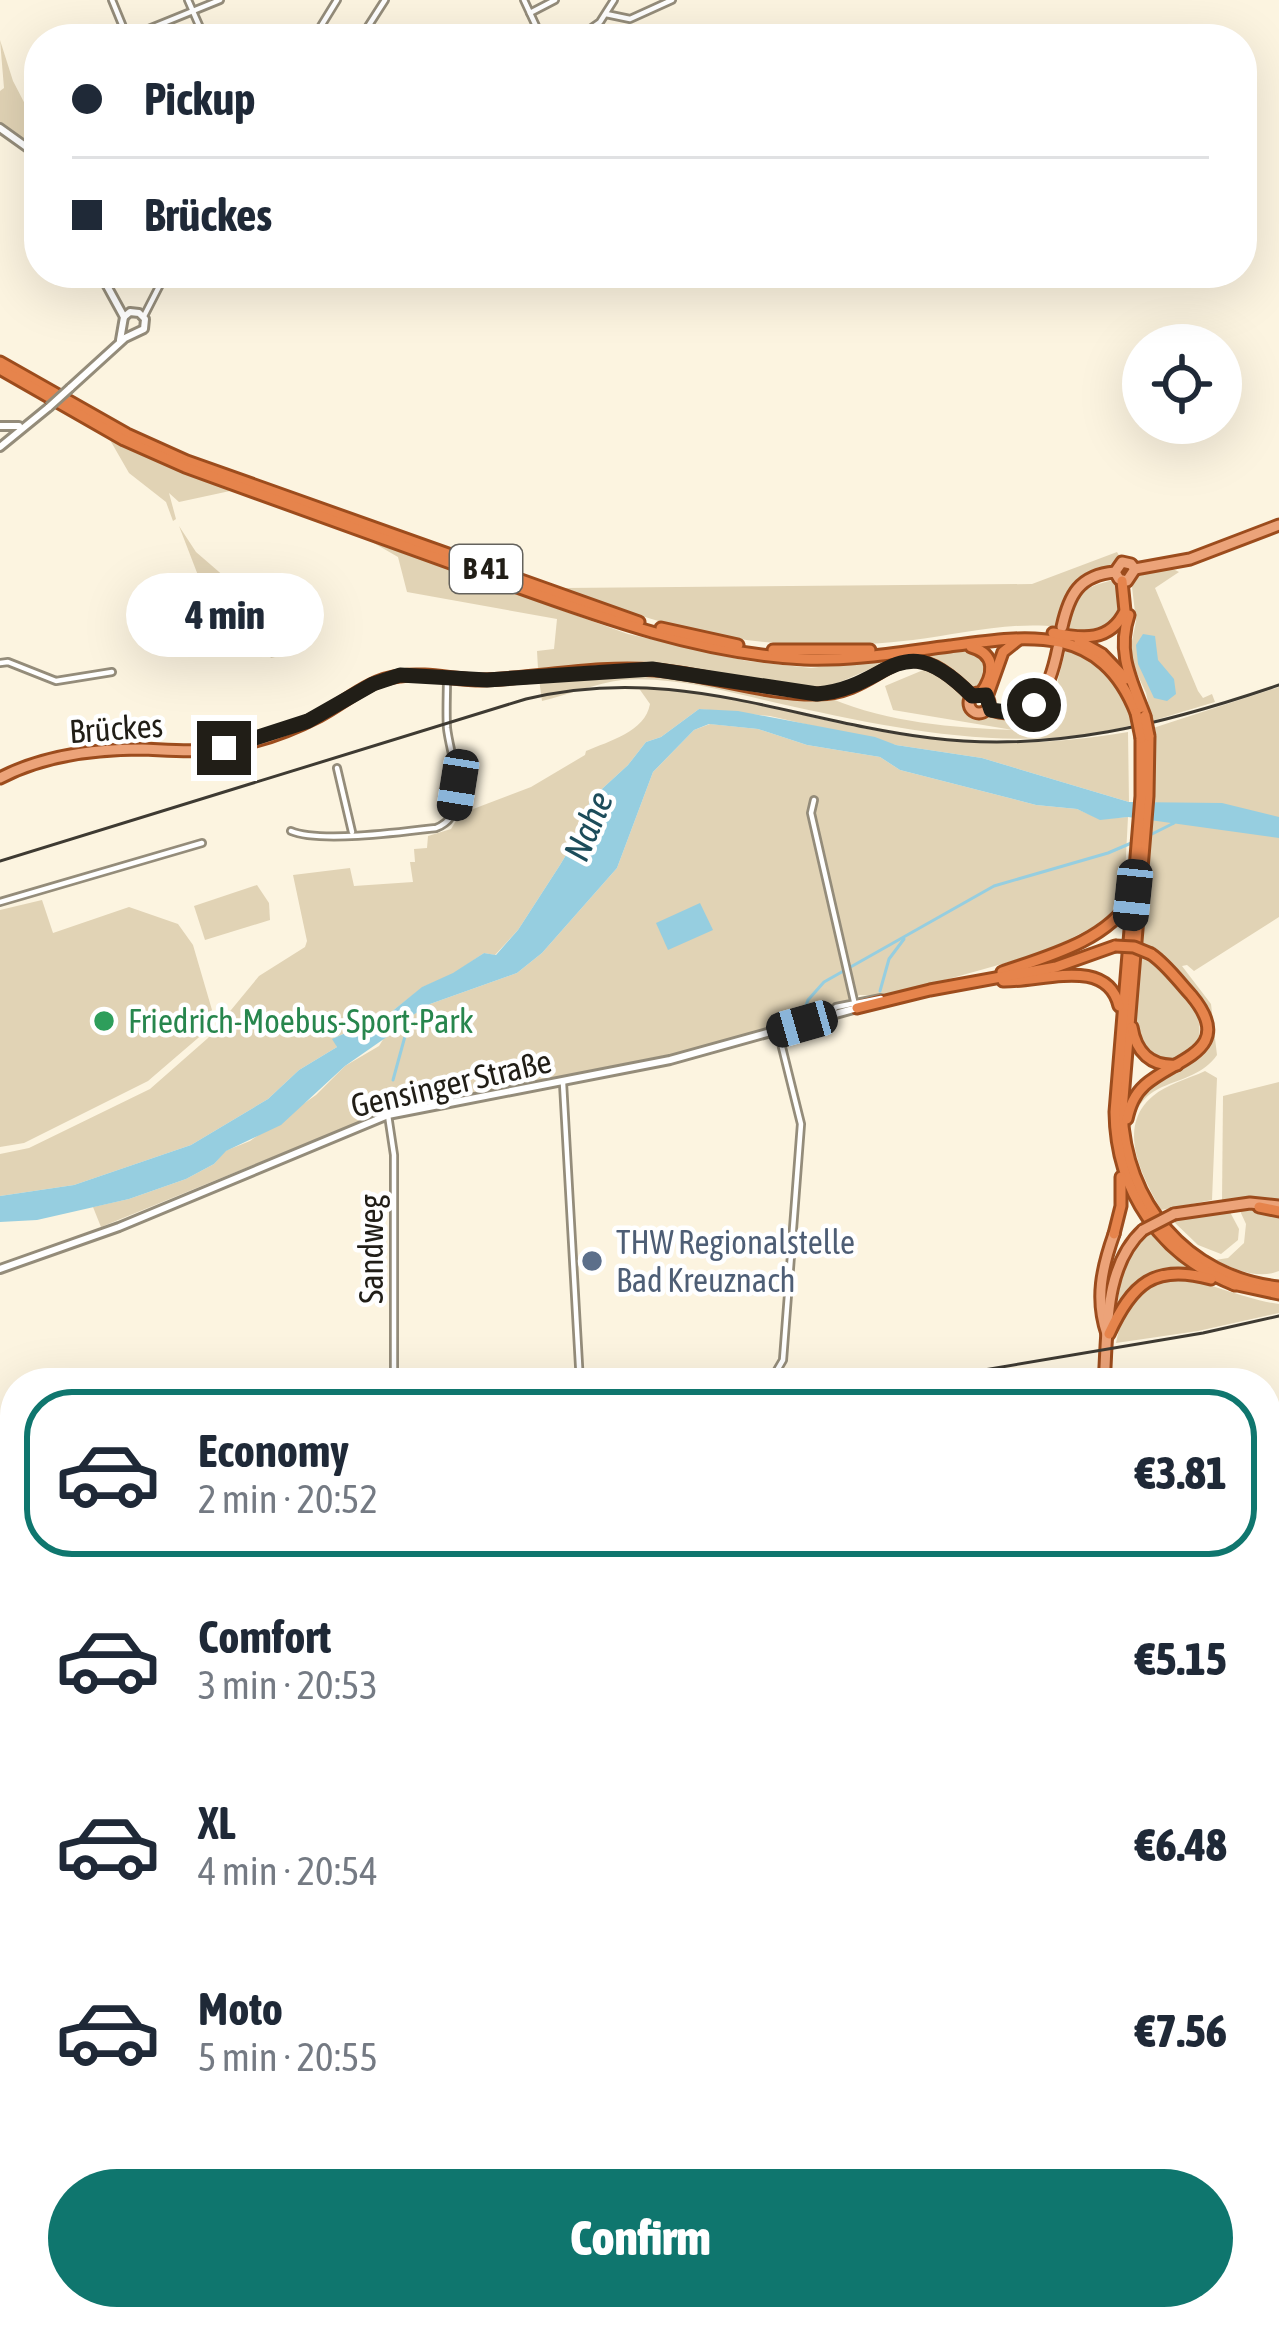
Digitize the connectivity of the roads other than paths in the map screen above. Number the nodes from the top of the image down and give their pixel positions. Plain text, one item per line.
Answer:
1 (188, 0) edge
2 (220, 0) edge
3 (524, 0) edge
4 (555, 0) edge
5 (614, 0) edge
6 (672, 0) edge
7 (191, 11) junction
8 (530, 13) junction
9 (606, 14) junction
10 (161, 24) edge
11 (198, 24) edge
12 (535, 24) edge
13 (594, 24) edge
14 (108, 288) edge
15 (156, 288) edge
16 (154, 291) junction
17 (129, 313) junction
18 (143, 316) junction
19 (127, 332) junction
20 (2, 369) edge
21 (34, 420) junction
22 (3, 427) edge
23 (10, 438) junction
24 (0, 447) edge
25 (1279, 524) edge
26 (1125, 576) junction
27 (1065, 632) junction
28 (1029, 637) junction
29 (954, 645) junction
30 (1058, 648) dead end
31 (0, 664) edge
32 (112, 672) dead end
33 (448, 678) junction
34 (1133, 688) junction
35 (982, 699) junction
36 (1141, 714) junction
37 (337, 768) dead end
38 (0, 778) edge
39 (814, 800) dead end
40 (291, 831) dead end
41 (352, 832) junction
42 (202, 843) dead end
43 (1138, 875) junction
44 (1133, 895) junction
45 (0, 902) edge
46 (972, 982) junction
47 (856, 1005) junction
48 (1125, 1013) junction
49 (778, 1031) junction
50 (1188, 1061) junction
51 (563, 1082) junction
52 (388, 1114) junction
53 (1124, 1142) junction
54 (1120, 1160) junction
55 (1259, 1207) joint
56 (1279, 1209) edge
57 (1187, 1211) junction
58 (1114, 1234) joint
59 (0, 1269) edge
60 (1279, 1276) edge
61 (1239, 1282) junction
62 (1279, 1290) edge
63 (1108, 1335) junction
64 (394, 1368) edge
65 (579, 1368) edge
66 (778, 1368) edge
67 (1105, 1368) edge

1 - 7 street
2 - 7 street
3 - 8 street
4 - 8 street
5 - 9 street
6 - 9 street
7 - 10 street
7 - 11 street
8 - 12 street
9 - 13 street
14 - 17 street
15 - 16 street
16 - 17 street
16 - 18 street
17 - 18 street
17 - 19 street
18 - 19 street
19 - 21 street, bridge
20 - 27 highway, B 41
20 - 29 highway, B 41
21 - 22 street
21 - 23 street
22 - 23 street
23 - 24 street
25 - 26 main road
26 - 27 main road
26 - 27 highway
26 - 34 highway
27 - 34 highway, B 41
28 - 29 highway, B 41
28 - 35 highway
28 - 36 highway, B 41
29 - 35 highway
30 - 35 main road
31 - 32 street
33 - 35 main road, Brückes
33 - 38 main road, Brückes
33 - 41 street
34 - 36 highway, B 41
36 - 43 highway, B 41, bridge
37 - 41 street
39 - 47 street
40 - 41 street
42 - 45 street
43 - 44 highway, B 41
43 - 48 highway, B 41
44 - 46 highway
44 - 48 highway, B 41
46 - 47 highway
46 - 48 highway
46 - 50 highway, bridge
47 - 49 street, Gensinger Straße
48 - 50 highway
48 - 53 highway, B 41
48 - 54 highway, B 41
49 - 51 street, Gensinger Straße
49 - 66 street
50 - 53 highway
51 - 52 street, Gensinger Straße
51 - 65 street
52 - 59 street, Gensinger Straße
52 - 64 street, Sandweg
53 - 61 highway, B 41
54 - 58 highway
54 - 61 highway, B 41
55 - 56 highway
55 - 57 main road
56 - 57 main road
57 - 63 main road, bridge
58 - 63 main road
60 - 61 highway, B 41
61 - 62 highway, B 41
61 - 63 highway, B 41
63 - 67 main road

